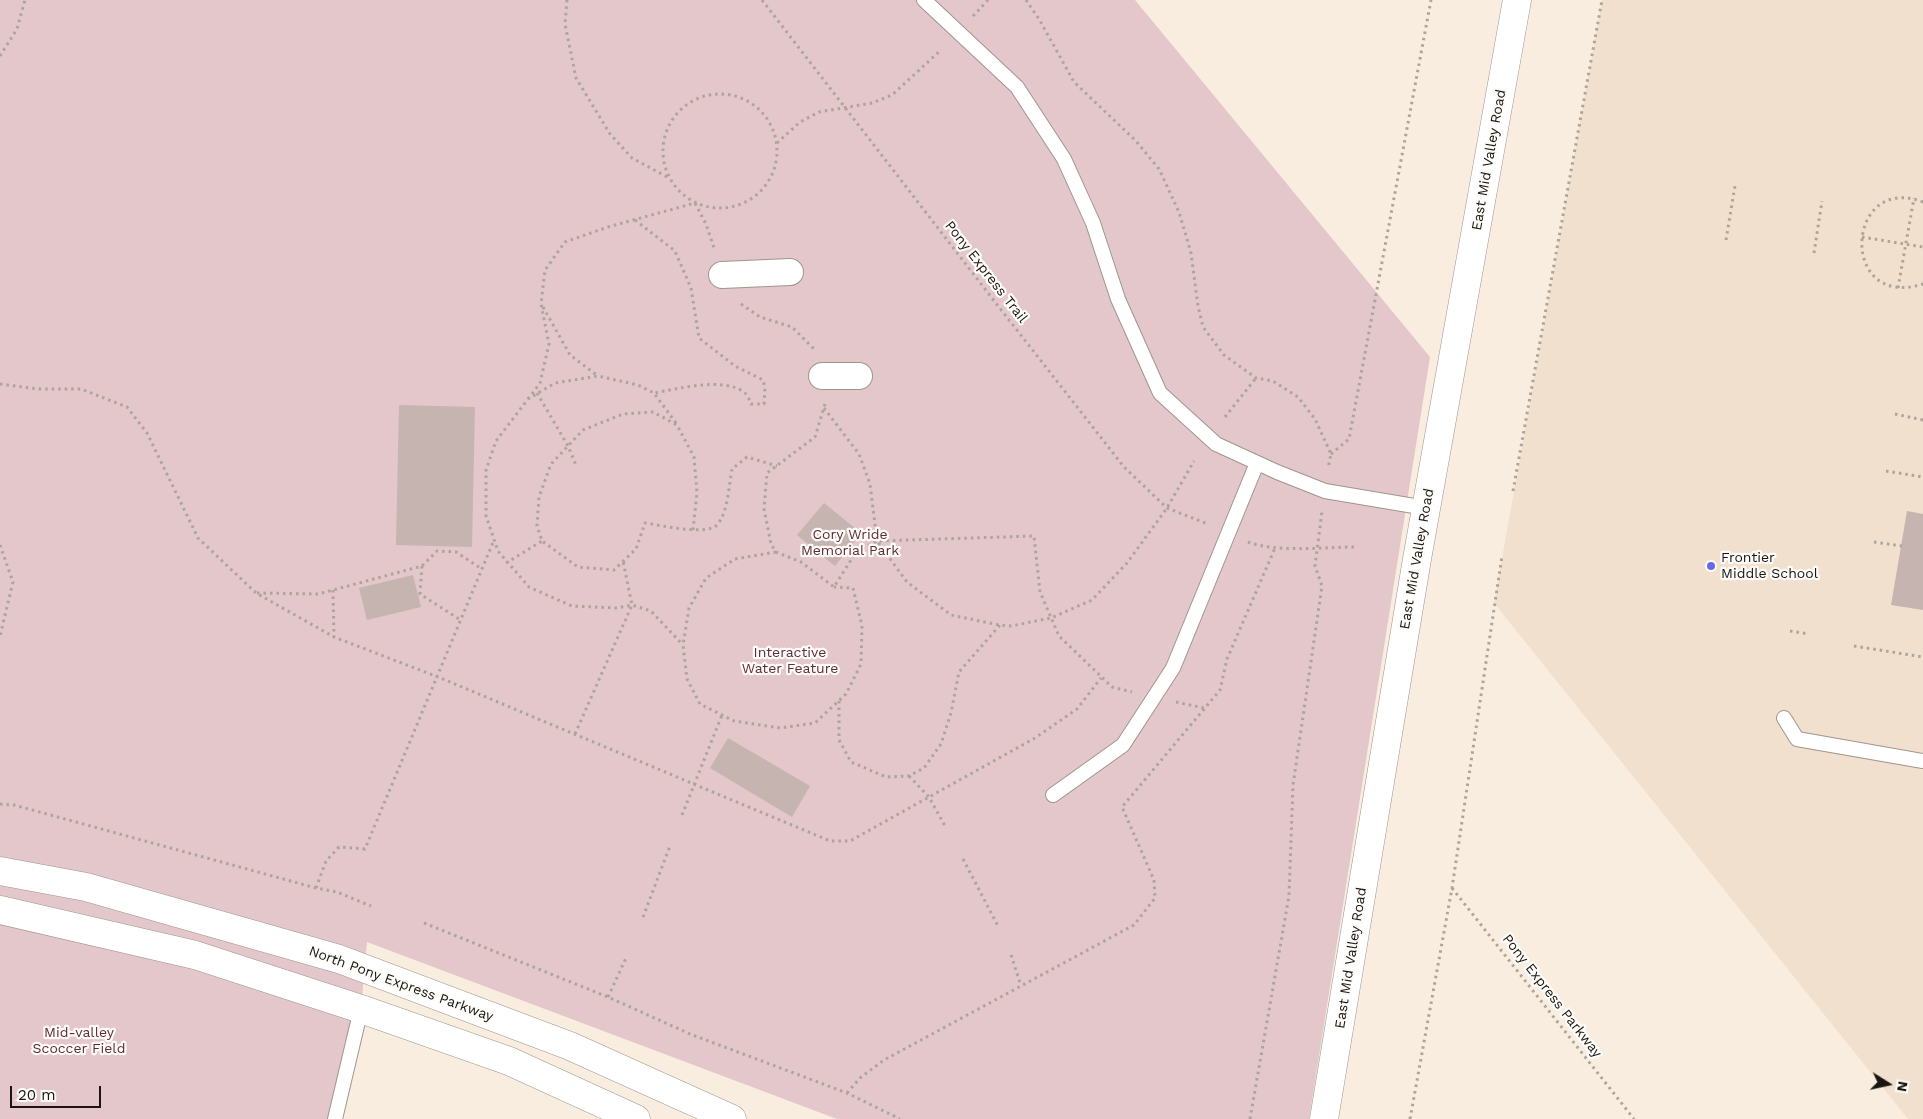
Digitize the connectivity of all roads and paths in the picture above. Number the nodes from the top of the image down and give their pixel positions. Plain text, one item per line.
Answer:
1 (25, 0) edge
2 (567, 0) edge
3 (762, 0) edge
4 (924, 0) edge
5 (988, 0) edge
6 (1026, 0) edge
7 (1431, 0) edge
8 (1517, 0) edge
9 (1602, 0) edge
10 (971, 18) dead end
11 (941, 50) dead end
12 (0, 56) edge
13 (844, 106) junction
14 (777, 143) junction
15 (670, 178) junction
16 (1735, 186) dead end
17 (1914, 198) junction
18 (1822, 201) dead end
19 (1923, 202) edge
20 (695, 203) junction
21 (635, 220) junction
22 (1862, 237) junction
23 (1726, 240) dead end
24 (1906, 244) junction
25 (1923, 246) edge
26 (1814, 253) dead end
27 (790, 272) dead end
28 (722, 275) junction
29 (1923, 284) edge
30 (1898, 288) junction
31 (541, 304) junction
32 (598, 376) junction
33 (822, 376) junction
34 (859, 376) dead end
35 (1256, 378) junction
36 (0, 384) edge
37 (537, 393) junction
38 (654, 393) junction
39 (528, 399) junction
40 (824, 408) junction
41 (1895, 414) dead end
42 (1225, 417) dead end
43 (1923, 420) edge
44 (677, 425) junction
45 (568, 446) junction
46 (1331, 454) junction
47 (1194, 461) dead end
48 (1257, 463) junction
49 (576, 466) dead end
50 (777, 466) junction
51 (1328, 468) dead end
52 (1886, 471) dead end
53 (1923, 476) edge
54 (1513, 491) dead end
55 (1167, 508) junction
56 (1426, 508) junction
57 (1322, 511) dead end
58 (1217, 528) dead end
59 (693, 530) junction
60 (494, 539) junction
61 (1245, 540) dead end
62 (542, 541) junction
63 (877, 541) junction
64 (1874, 542) dead end
65 (0, 545) edge
66 (1902, 546) dead end
67 (1315, 547) junction
68 (1356, 547) dead end
69 (1275, 548) junction
70 (776, 552) junction
71 (1502, 556) dead end
72 (623, 561) junction
73 (506, 563) junction
74 (422, 566) junction
75 (482, 569) junction
76 (834, 587) junction
77 (333, 590) junction
78 (256, 593) junction
79 (632, 606) junction
80 (1051, 618) junction
81 (462, 621) junction
82 (999, 625) junction
83 (1790, 631) dead end
84 (1809, 634) dead end
85 (0, 636) edge
86 (334, 637) junction
87 (683, 645) junction
88 (1854, 646) dead end
89 (1923, 657) edge
90 (438, 677) junction
91 (1101, 678) junction
92 (1134, 693) dead end
93 (840, 700) junction
94 (1176, 702) dead end
95 (1204, 708) junction
96 (722, 715) junction
97 (1784, 718) dead end
98 (575, 734) junction
99 (1923, 761) edge
100 (909, 776) junction
101 (695, 784) junction
102 (1053, 794) dead end
103 (929, 797) junction
104 (0, 804) edge
105 (682, 815) dead end
106 (945, 826) dead end
107 (670, 846) dead end
108 (963, 859) dead end
109 (0, 870) edge
110 (316, 888) junction
111 (1452, 888) junction
112 (370, 906) dead end
113 (0, 910) edge
114 (642, 917) dead end
115 (424, 923) dead end
116 (998, 926) dead end
117 (1010, 955) dead end
118 (626, 958) dead end
119 (1022, 986) junction
120 (608, 997) junction
121 (361, 1010) junction
122 (848, 1093) junction
123 (335, 1119) edge
124 (636, 1119) edge
125 (732, 1119) edge
126 (900, 1119) edge
127 (1250, 1119) edge
128 (1324, 1119) edge
129 (1410, 1119) edge
130 (1634, 1119) edge

1 - 12 path
2 - 15 path
3 - 13 path, Pony Express Trail
4 - 48 lane
5 - 10 path
6 - 35 path
7 - 46 path
8 - 56 main road, East Mid Valley Road
9 - 54 path
11 - 13 path
13 - 14 path
13 - 55 path, Pony Express Trail
14 - 15 path
14 - 20 path
15 - 20 path
16 - 23 path
17 - 19 path
17 - 22 path
17 - 24 path
18 - 26 path
20 - 21 path
20 - 28 path
21 - 31 path
21 - 38 path
22 - 24 path
22 - 30 path
24 - 25 path
24 - 30 path
27 - 28 street
28 - 33 path
29 - 30 path
31 - 32 path
31 - 39 path
32 - 37 path
32 - 38 path
33 - 34 street
33 - 40 path
35 - 42 path
35 - 46 path
36 - 78 path
37 - 39 path
37 - 45 path
38 - 44 path
39 - 60 path
40 - 50 path
40 - 63 path
41 - 43 path
44 - 45 path
44 - 59 path
45 - 49 path
45 - 62 path
46 - 51 path
47 - 55 path
48 - 56 lane
48 - 102 lane
50 - 59 path
50 - 70 path
52 - 53 path
55 - 58 path, Pony Express Trail
55 - 80 path
56 - 128 main road, East Mid Valley Road
57 - 67 path
59 - 72 path
60 - 73 path
60 - 75 path
61 - 69 path
62 - 72 path
62 - 73 path
63 - 76 path
63 - 80 path
63 - 82 path
64 - 66 path
65 - 85 path
67 - 68 path
67 - 69 path
67 - 127 path
69 - 95 path
70 - 76 path
70 - 87 path
71 - 111 path
72 - 79 path
73 - 79 path
74 - 75 path
74 - 77 path
74 - 81 path
75 - 81 path
76 - 93 path
77 - 78 path
77 - 86 path
78 - 86 path
79 - 87 path
79 - 98 path
80 - 82 path
80 - 91 path
81 - 90 path
82 - 100 path
83 - 84 path
86 - 90 path
87 - 96 path
88 - 89 path
90 - 98 path
90 - 110 path
91 - 92 path
91 - 103 path
93 - 96 path
93 - 100 path
94 - 95 path
95 - 119 path
96 - 101 path
97 - 99 lane
98 - 101 path
100 - 103 path
101 - 103 path
101 - 105 path
103 - 106 path
104 - 110 path
107 - 114 path
108 - 116 path
109 - 125 main road, North Pony Express Parkway
110 - 112 path
111 - 129 path
111 - 130 path, Pony Express Parkway
113 - 121 main road
115 - 120 path
117 - 119 path
118 - 120 path
119 - 122 path
120 - 122 path
121 - 123 lane
121 - 124 main road
122 - 126 path

